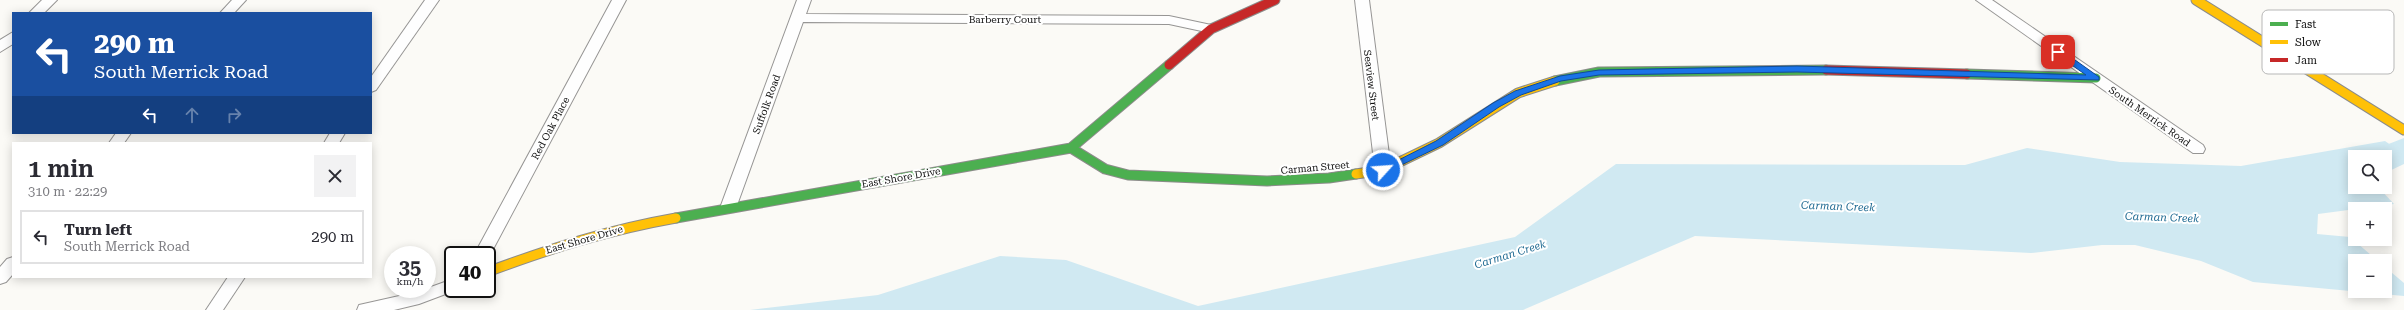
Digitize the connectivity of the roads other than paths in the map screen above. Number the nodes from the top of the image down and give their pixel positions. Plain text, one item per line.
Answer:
1 (50, 0) edge
2 (238, 0) edge
3 (432, 0) edge
4 (618, 0) edge
5 (804, 0) edge
6 (1275, 0) edge
7 (1362, 0) edge
8 (1983, 0) edge
9 (2196, 0) edge
10 (37, 12) edge
11 (228, 12) edge
12 (798, 18) junction
13 (1211, 29) junction
14 (12, 37) edge
15 (2262, 41) edge
16 (0, 48) edge
17 (2314, 74) edge
18 (2096, 78) junction
19 (372, 86) edge
20 (2404, 130) edge
21 (123, 134) edge
22 (117, 142) edge
23 (1071, 148) junction
24 (2198, 149) dead end
25 (1383, 170) junction
26 (728, 208) junction
27 (487, 246) edge
28 (12, 264) edge
29 (496, 269) edge
30 (0, 278) edge
31 (236, 278) edge
32 (444, 288) edge
33 (214, 310) edge
34 (365, 310) edge

1 - 10 street
2 - 11 street
3 - 19 street
4 - 27 street, Red Oak Place
5 - 12 street, Suffolk Road
6 - 13 street
7 - 25 street, Seaview Street
8 - 18 street, South Merrick Road
9 - 15 street
12 - 13 street, Barberry Court
12 - 26 street, Suffolk Road
13 - 23 street
14 - 16 street
17 - 20 street
18 - 24 street, South Merrick Road
18 - 25 street, Carman Street
21 - 22 street
23 - 25 street, Carman Street
23 - 26 street, East Shore Drive
26 - 29 street, East Shore Drive
28 - 30 street
31 - 33 street
32 - 34 street

